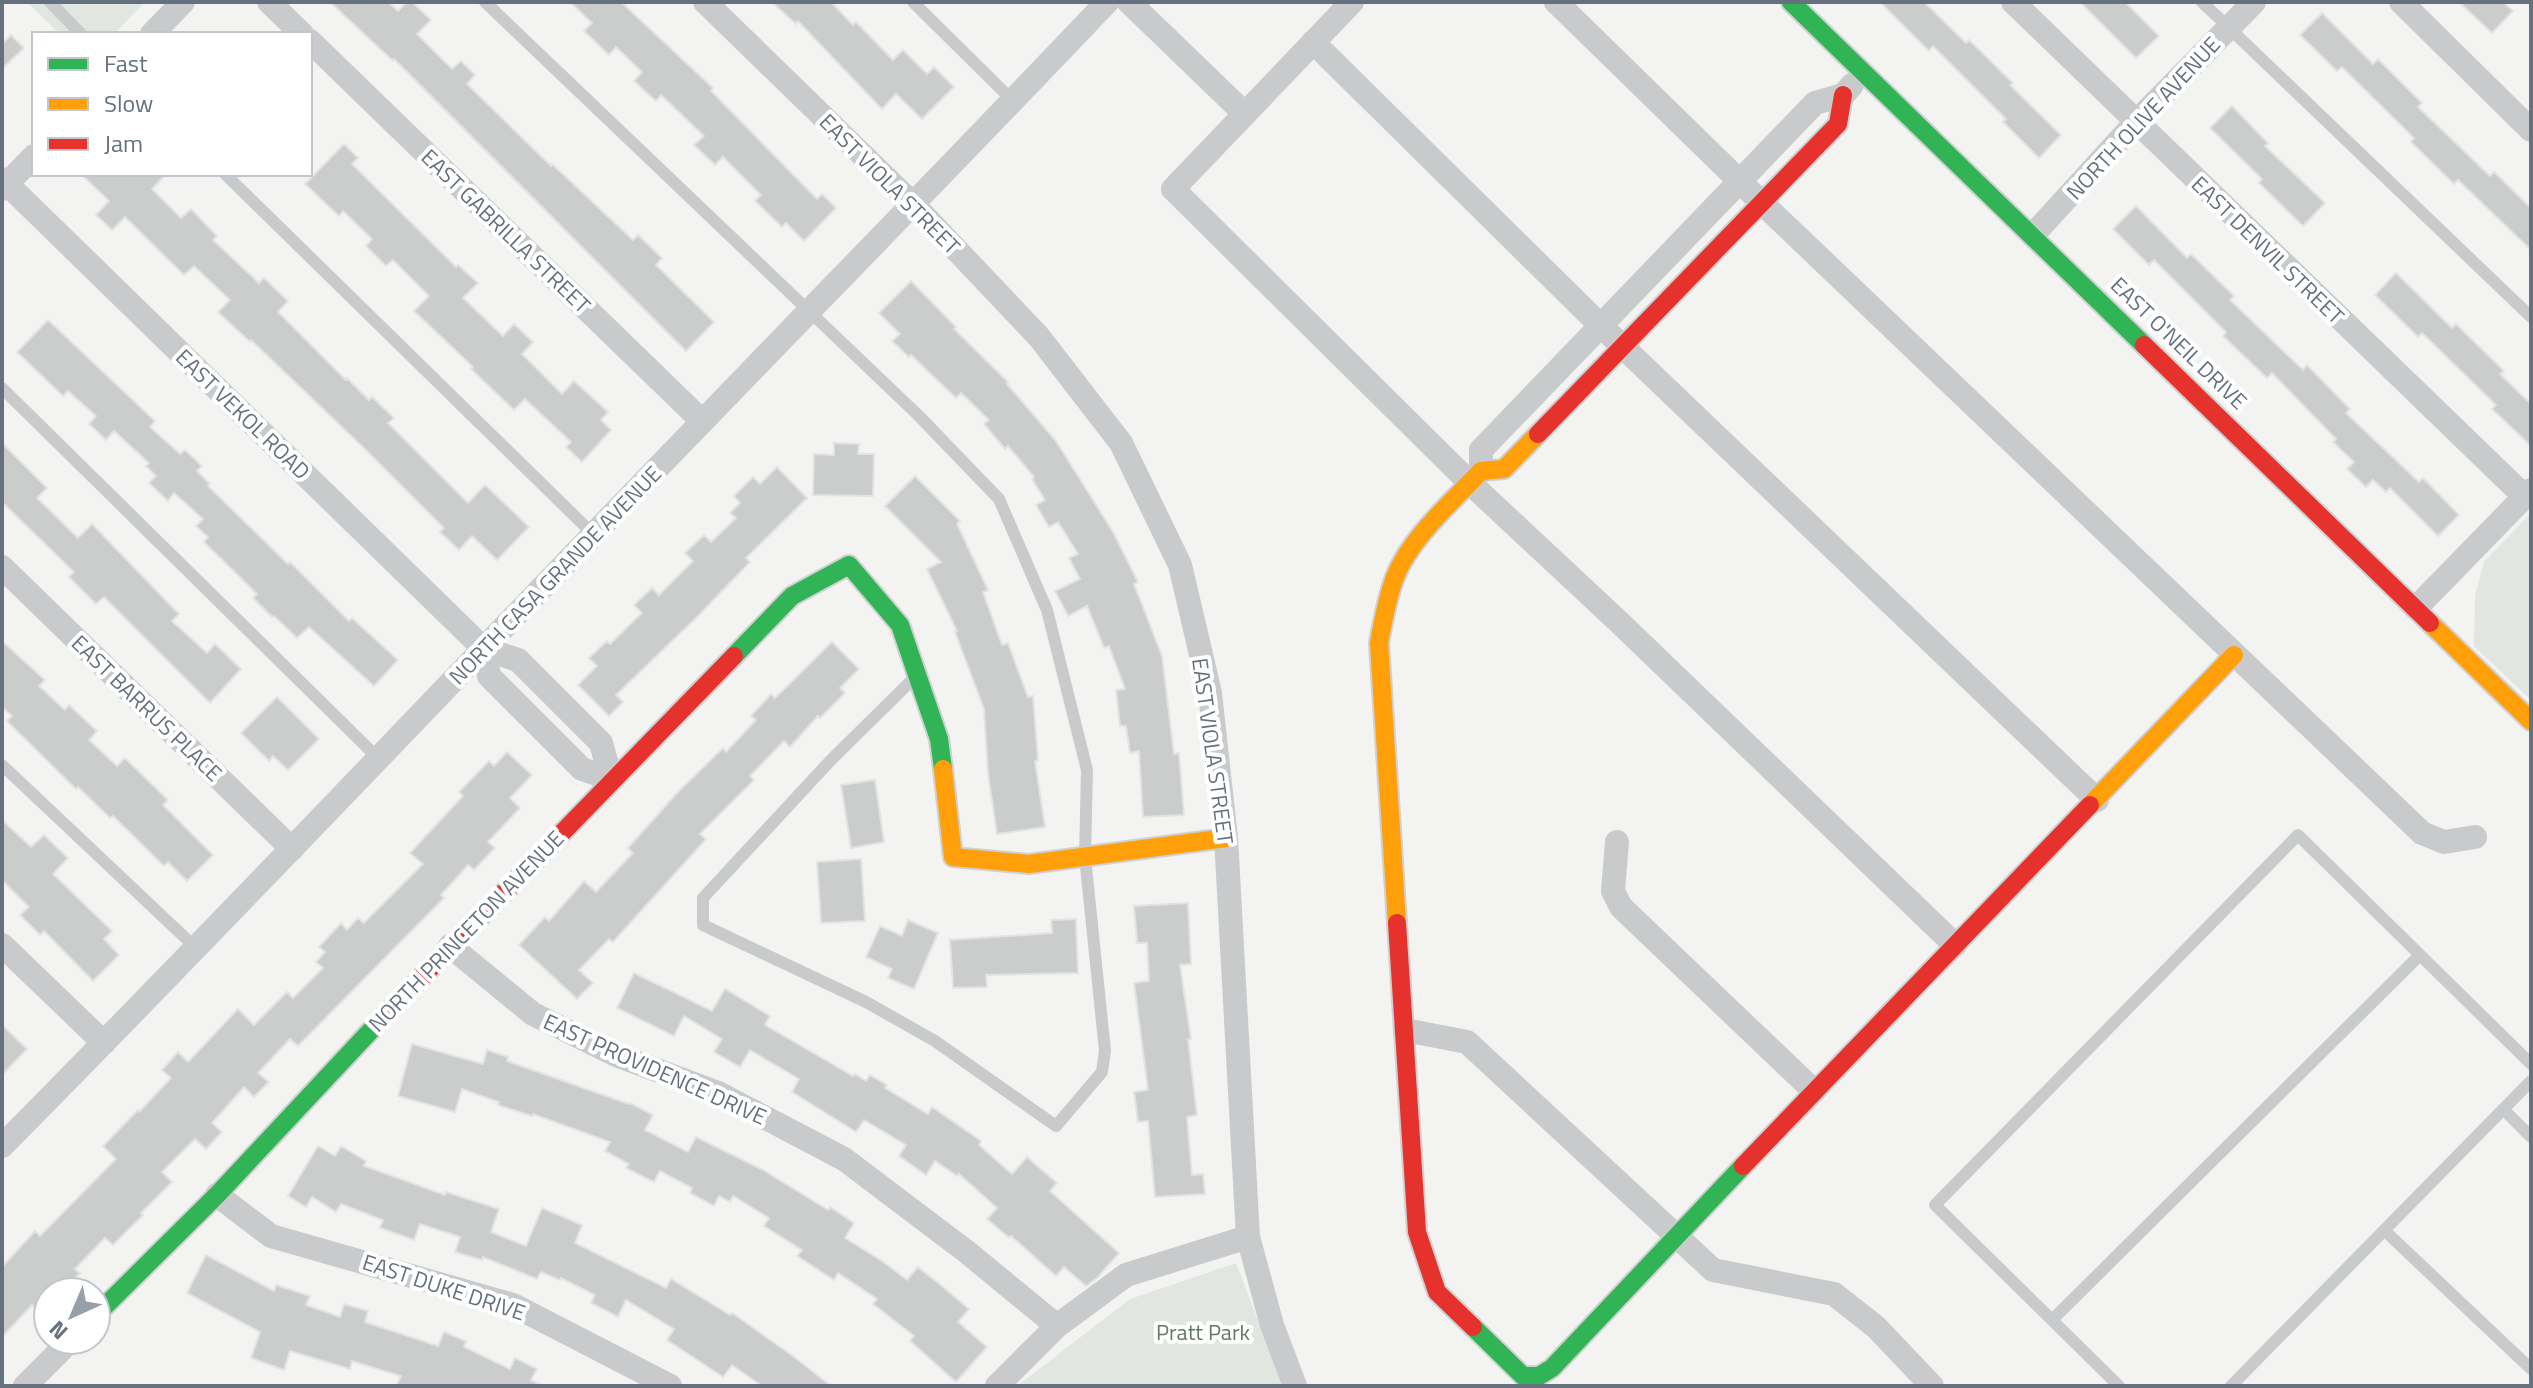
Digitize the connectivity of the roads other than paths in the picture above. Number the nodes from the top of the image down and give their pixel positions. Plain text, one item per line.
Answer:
1 (50, 2) edge
2 (183, 2) edge
3 (269, 2) edge
4 (485, 2) edge
5 (705, 2) edge
6 (913, 2) edge
7 (1107, 2) edge
8 (1129, 2) edge
9 (1352, 2) edge
10 (1556, 2) edge
11 (1791, 2) edge
12 (2013, 2) edge
13 (2202, 2) edge
14 (2254, 2) edge
15 (2401, 2) edge
16 (2228, 28) junction
17 (79, 32) edge
18 (154, 32) edge
19 (300, 32) edge
20 (1313, 42) junction
21 (312, 43) edge
22 (1865, 72) junction
23 (1843, 95) junction
24 (1013, 101) junction
25 (1244, 113) junction
26 (2136, 122) junction
27 (1791, 128) junction
28 (2531, 130) edge
29 (1813, 150) junction
30 (32, 158) edge
31 (227, 176) edge
32 (1740, 181) junction
33 (4, 184) edge
34 (1761, 202) junction
35 (914, 205) junction
36 (2033, 235) junction
37 (810, 311) junction
38 (2531, 317) edge
39 (1600, 325) junction
40 (1622, 346) junction
41 (2, 388) edge
42 (702, 421) junction
43 (1475, 477) junction
44 (2528, 493) edge
45 (594, 535) junction
46 (2, 567) edge
47 (2416, 608) junction
48 (484, 649) junction
49 (2234, 655) junction
50 (917, 675) junction
51 (2531, 721) edge
52 (379, 759) junction
53 (2, 765) edge
54 (611, 779) junction
55 (2097, 800) junction
56 (2475, 837) dead end
57 (1226, 838) junction
58 (1617, 842) dead end
59 (292, 849) junction
60 (1085, 857) junction
61 (2, 945) edge
62 (1955, 945) junction
63 (450, 946) junction
64 (196, 948) junction
65 (2420, 955) junction
66 (1405, 1030) junction
67 (104, 1043) junction
68 (2531, 1064) edge
69 (2531, 1081) edge
70 (1814, 1091) junction
71 (2503, 1109) junction
72 (2531, 1137) edge
73 (3, 1142) edge
74 (217, 1195) junction
75 (2384, 1230) junction
76 (1248, 1237) junction
77 (1676, 1237) junction
78 (112, 1299) edge
79 (2052, 1320) junction
80 (1057, 1326) junction
81 (55, 1356) edge
82 (2531, 1369) edge
83 (1929, 1385) edge
84 (25, 1386) edge
85 (670, 1386) edge
86 (997, 1386) edge
87 (1295, 1386) edge
88 (2119, 1386) edge
89 (2231, 1386) edge

1 - 17 lane
2 - 18 street
3 - 19 street
4 - 37 lane
5 - 35 street, EAST VIOLA STREET
6 - 24 lane
7 - 24 street, NORTH CASA GRANDE AVENUE
8 - 25 street
9 - 20 street
10 - 32 street
11 - 22 street, EAST O'NEIL DRIVE
12 - 26 street, EAST DENVIL STREET
13 - 16 lane
14 - 16 street, NORTH OLIVE AVENUE
15 - 28 street
16 - 26 street, NORTH OLIVE AVENUE
16 - 38 lane
20 - 25 street
20 - 39 street
21 - 42 street, EAST GABRILLA STREET
22 - 23 street
22 - 36 street, EAST O'NEIL DRIVE
23 - 27 street
23 - 29 street
24 - 35 street, NORTH CASA GRANDE AVENUE
25 - 43 street
26 - 36 street, NORTH OLIVE AVENUE
26 - 44 street, EAST DENVIL STREET
27 - 29 street
27 - 32 street
29 - 34 street
30 - 33 street
31 - 45 lane
32 - 34 street
32 - 39 street
33 - 48 street, EAST VEKOL ROAD
34 - 40 street
34 - 49 street
35 - 37 street, NORTH CASA GRANDE AVENUE
35 - 57 street, EAST VIOLA STREET
36 - 47 street, EAST O'NEIL DRIVE
37 - 42 street, NORTH CASA GRANDE AVENUE
37 - 60 lane
39 - 40 street
39 - 43 street
40 - 43 street
40 - 55 street
41 - 52 lane
42 - 45 street, NORTH CASA GRANDE AVENUE
43 - 62 street
43 - 66 street
44 - 47 street
45 - 48 street, NORTH CASA GRANDE AVENUE
46 - 59 street, EAST BARRUS PLACE
47 - 51 street, EAST O'NEIL DRIVE
48 - 52 street, NORTH CASA GRANDE AVENUE
48 - 54 street, EAST VEKOL ROAD
49 - 55 street
49 - 56 street
50 - 54 street, NORTH PRINCETON AVENUE
50 - 60 street
50 - 60 lane
52 - 59 street, NORTH CASA GRANDE AVENUE
53 - 64 lane
54 - 63 street, NORTH PRINCETON AVENUE
55 - 62 street
57 - 60 street
57 - 76 street, EAST VIOLA STREET
58 - 70 street
59 - 64 street, NORTH CASA GRANDE AVENUE
61 - 67 street
62 - 70 street
63 - 74 street, NORTH PRINCETON AVENUE
63 - 80 street, EAST PROVIDENCE DRIVE
64 - 67 street, NORTH CASA GRANDE AVENUE
65 - 68 lane
65 - 79 lane
65 - 79 lane
66 - 77 street
66 - 77 street
67 - 73 street, NORTH CASA GRANDE AVENUE
69 - 71 lane
70 - 77 street
71 - 72 lane
71 - 75 lane
74 - 78 street, NORTH PRINCETON AVENUE
74 - 85 street, EAST DUKE DRIVE
75 - 82 lane
75 - 89 lane
76 - 80 street
76 - 87 street, EAST VIOLA STREET
77 - 83 street
79 - 88 lane
80 - 86 street
81 - 84 street

